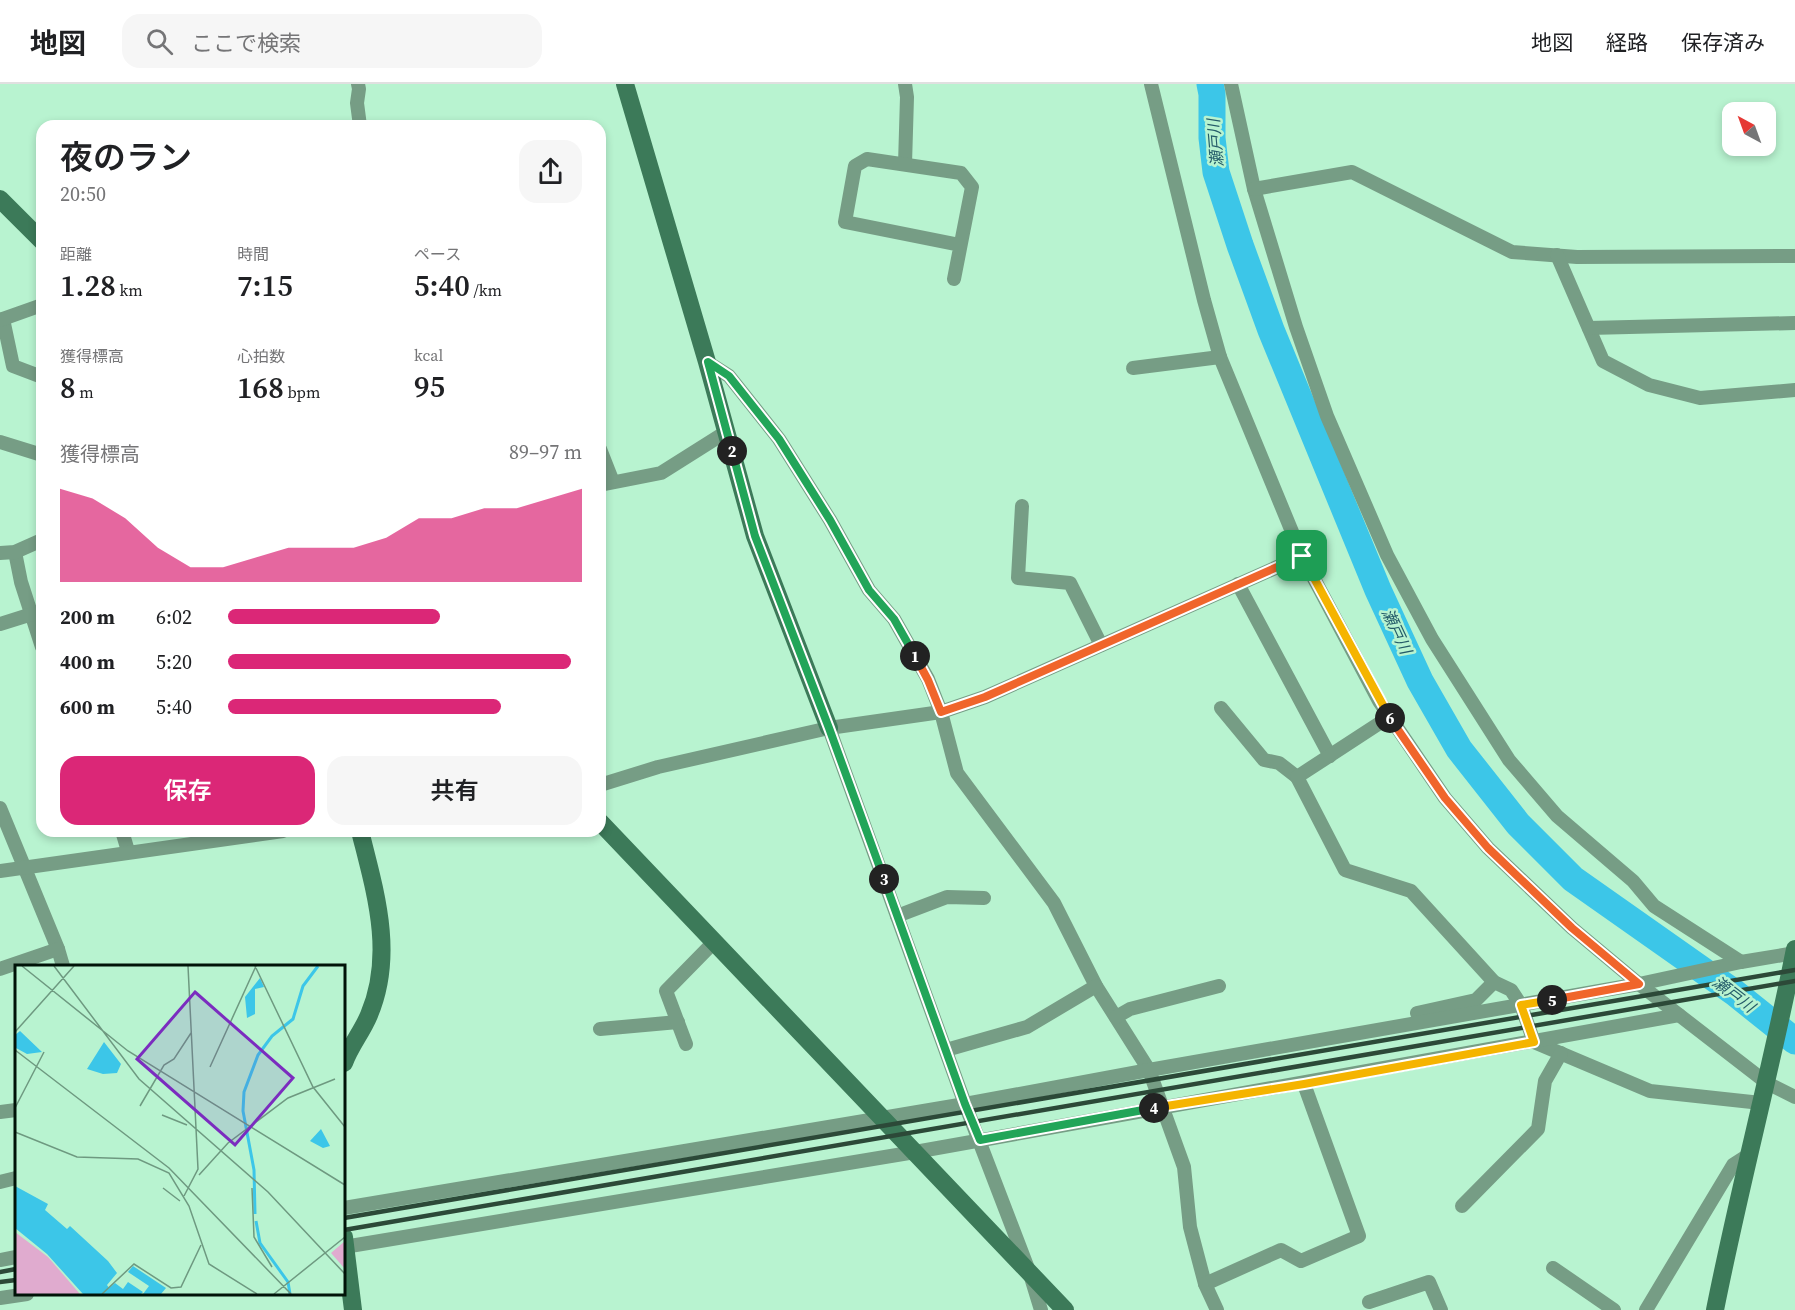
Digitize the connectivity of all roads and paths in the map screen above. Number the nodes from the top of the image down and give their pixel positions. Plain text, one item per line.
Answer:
1 (358, 84) edge
2 (625, 84) edge
3 (905, 84) edge
4 (1151, 84) edge
5 (1231, 84) edge
6 (359, 120) edge
7 (904, 164) junction
8 (1254, 189) junction
9 (0, 199) edge
10 (36, 236) edge
11 (960, 245) junction
12 (1557, 255) junction
13 (1795, 256) edge
14 (954, 279) dead end
15 (36, 307) edge
16 (1, 320) edge
17 (1795, 323) edge
18 (1589, 328) junction
19 (1220, 357) junction
20 (708, 362) junction
21 (1133, 368) dead end
22 (36, 375) edge
23 (1795, 390) edge
24 (726, 432) junction
25 (0, 442) edge
26 (36, 453) edge
27 (607, 484) edge
28 (1022, 506) dead end
29 (36, 543) edge
30 (15, 552) junction
31 (0, 553) edge
32 (1302, 556) junction
33 (1238, 584) junction
34 (32, 614) junction
35 (0, 624) edge
36 (36, 627) edge
37 (1101, 645) junction
38 (1221, 708) dead end
39 (941, 712) junction
40 (1389, 717) junction
41 (829, 728) junction
42 (1330, 756) junction
43 (1297, 777) junction
44 (606, 783) edge
45 (0, 808) edge
46 (606, 828) edge
47 (124, 837) edge
48 (236, 837) edge
49 (361, 837) edge
50 (128, 851) junction
51 (26, 867) junction
52 (0, 871) edge
53 (984, 898) dead end
54 (897, 916) junction
55 (714, 942) junction
56 (58, 949) junction
57 (1795, 952) edge
58 (1741, 962) junction
59 (63, 965) edge
60 (0, 969) edge
61 (1494, 982) junction
62 (1639, 984) junction
63 (1096, 986) junction
64 (1220, 986) dead end
65 (1792, 998) edge
66 (1521, 1005) junction
67 (1417, 1013) dead end
68 (1679, 1015) junction
69 (1116, 1017) junction
70 (678, 1022) junction
71 (600, 1029) dead end
72 (1534, 1042) junction
73 (686, 1044) dead end
74 (946, 1050) junction
75 (1561, 1053) junction
76 (345, 1060) edge
77 (1149, 1070) junction
78 (1767, 1083) junction
79 (1304, 1084) junction
80 (1795, 1097) edge
81 (1761, 1103) junction
82 (965, 1104) junction
83 (1162, 1106) junction
84 (15, 1110) edge
85 (0, 1113) edge
86 (882, 1118) junction
87 (980, 1140) junction
88 (915, 1152) junction
89 (1747, 1156) junction
90 (15, 1178) edge
91 (0, 1182) edge
92 (1461, 1206) dead end
93 (345, 1208) edge
94 (345, 1243) edge
95 (345, 1250) edge
96 (15, 1257) edge
97 (0, 1260) edge
98 (1553, 1268) dead end
99 (1029, 1271) junction
100 (1205, 1284) junction
101 (16, 1295) edge
102 (0, 1298) edge
103 (1369, 1302) dead end
104 (353, 1310) edge
105 (1041, 1310) edge
106 (1065, 1310) edge
107 (1217, 1310) edge
108 (1441, 1310) edge
109 (1614, 1310) edge
110 (1646, 1310) edge
111 (1715, 1310) edge

1 - 6 street
2 - 20 street
3 - 7 street
4 - 19 street
5 - 8 street
7 - 11 street
7 - 11 street
8 - 12 street
8 - 58 street
9 - 10 street
11 - 14 street
12 - 13 street
12 - 18 street
15 - 16 street
16 - 22 street
17 - 18 street
18 - 23 street
19 - 21 street
19 - 32 street
20 - 24 street
20 - 39 street
24 - 27 street
24 - 41 street
25 - 26 street
28 - 37 street
29 - 30 street
30 - 31 street
30 - 34 street
32 - 33 street
32 - 40 street
33 - 37 street
33 - 42 street
34 - 35 street
34 - 36 street
37 - 39 street
38 - 43 street
39 - 41 street
39 - 63 street
40 - 42 street
40 - 62 street
41 - 44 street
41 - 54 street
42 - 43 street
43 - 61 street
45 - 51 street
46 - 55 street
47 - 50 street
48 - 50 street
49 - 76 street
50 - 51 street
51 - 52 street
51 - 56 street
53 - 54 street
54 - 74 street
55 - 70 street
55 - 86 street
56 - 59 street
56 - 60 street
57 - 58 street
57 - 65 street
58 - 62 street
61 - 66 street
61 - 67 street
62 - 66 street
62 - 68 street
63 - 69 street
63 - 74 street
64 - 69 street
65 - 78 street
66 - 72 street
66 - 77 street
68 - 72 street
68 - 78 street
69 - 77 street
70 - 71 street
70 - 73 street
72 - 75 street
72 - 79 street
74 - 82 street
75 - 81 street
75 - 92 street
77 - 82 street
77 - 83 street
78 - 80 street
78 - 81 street
79 - 83 street
79 - 100 street
81 - 89 street
82 - 86 street
82 - 87 street
83 - 87 street
83 - 100 street
84 - 85 street
86 - 88 street
86 - 93 street
87 - 88 street
87 - 99 street
88 - 94 street
88 - 99 street
89 - 110 street
89 - 111 street
90 - 91 street
95 - 104 street
96 - 97 street
98 - 109 street
99 - 105 street
99 - 106 street
100 - 107 street
101 - 102 street
103 - 108 street

